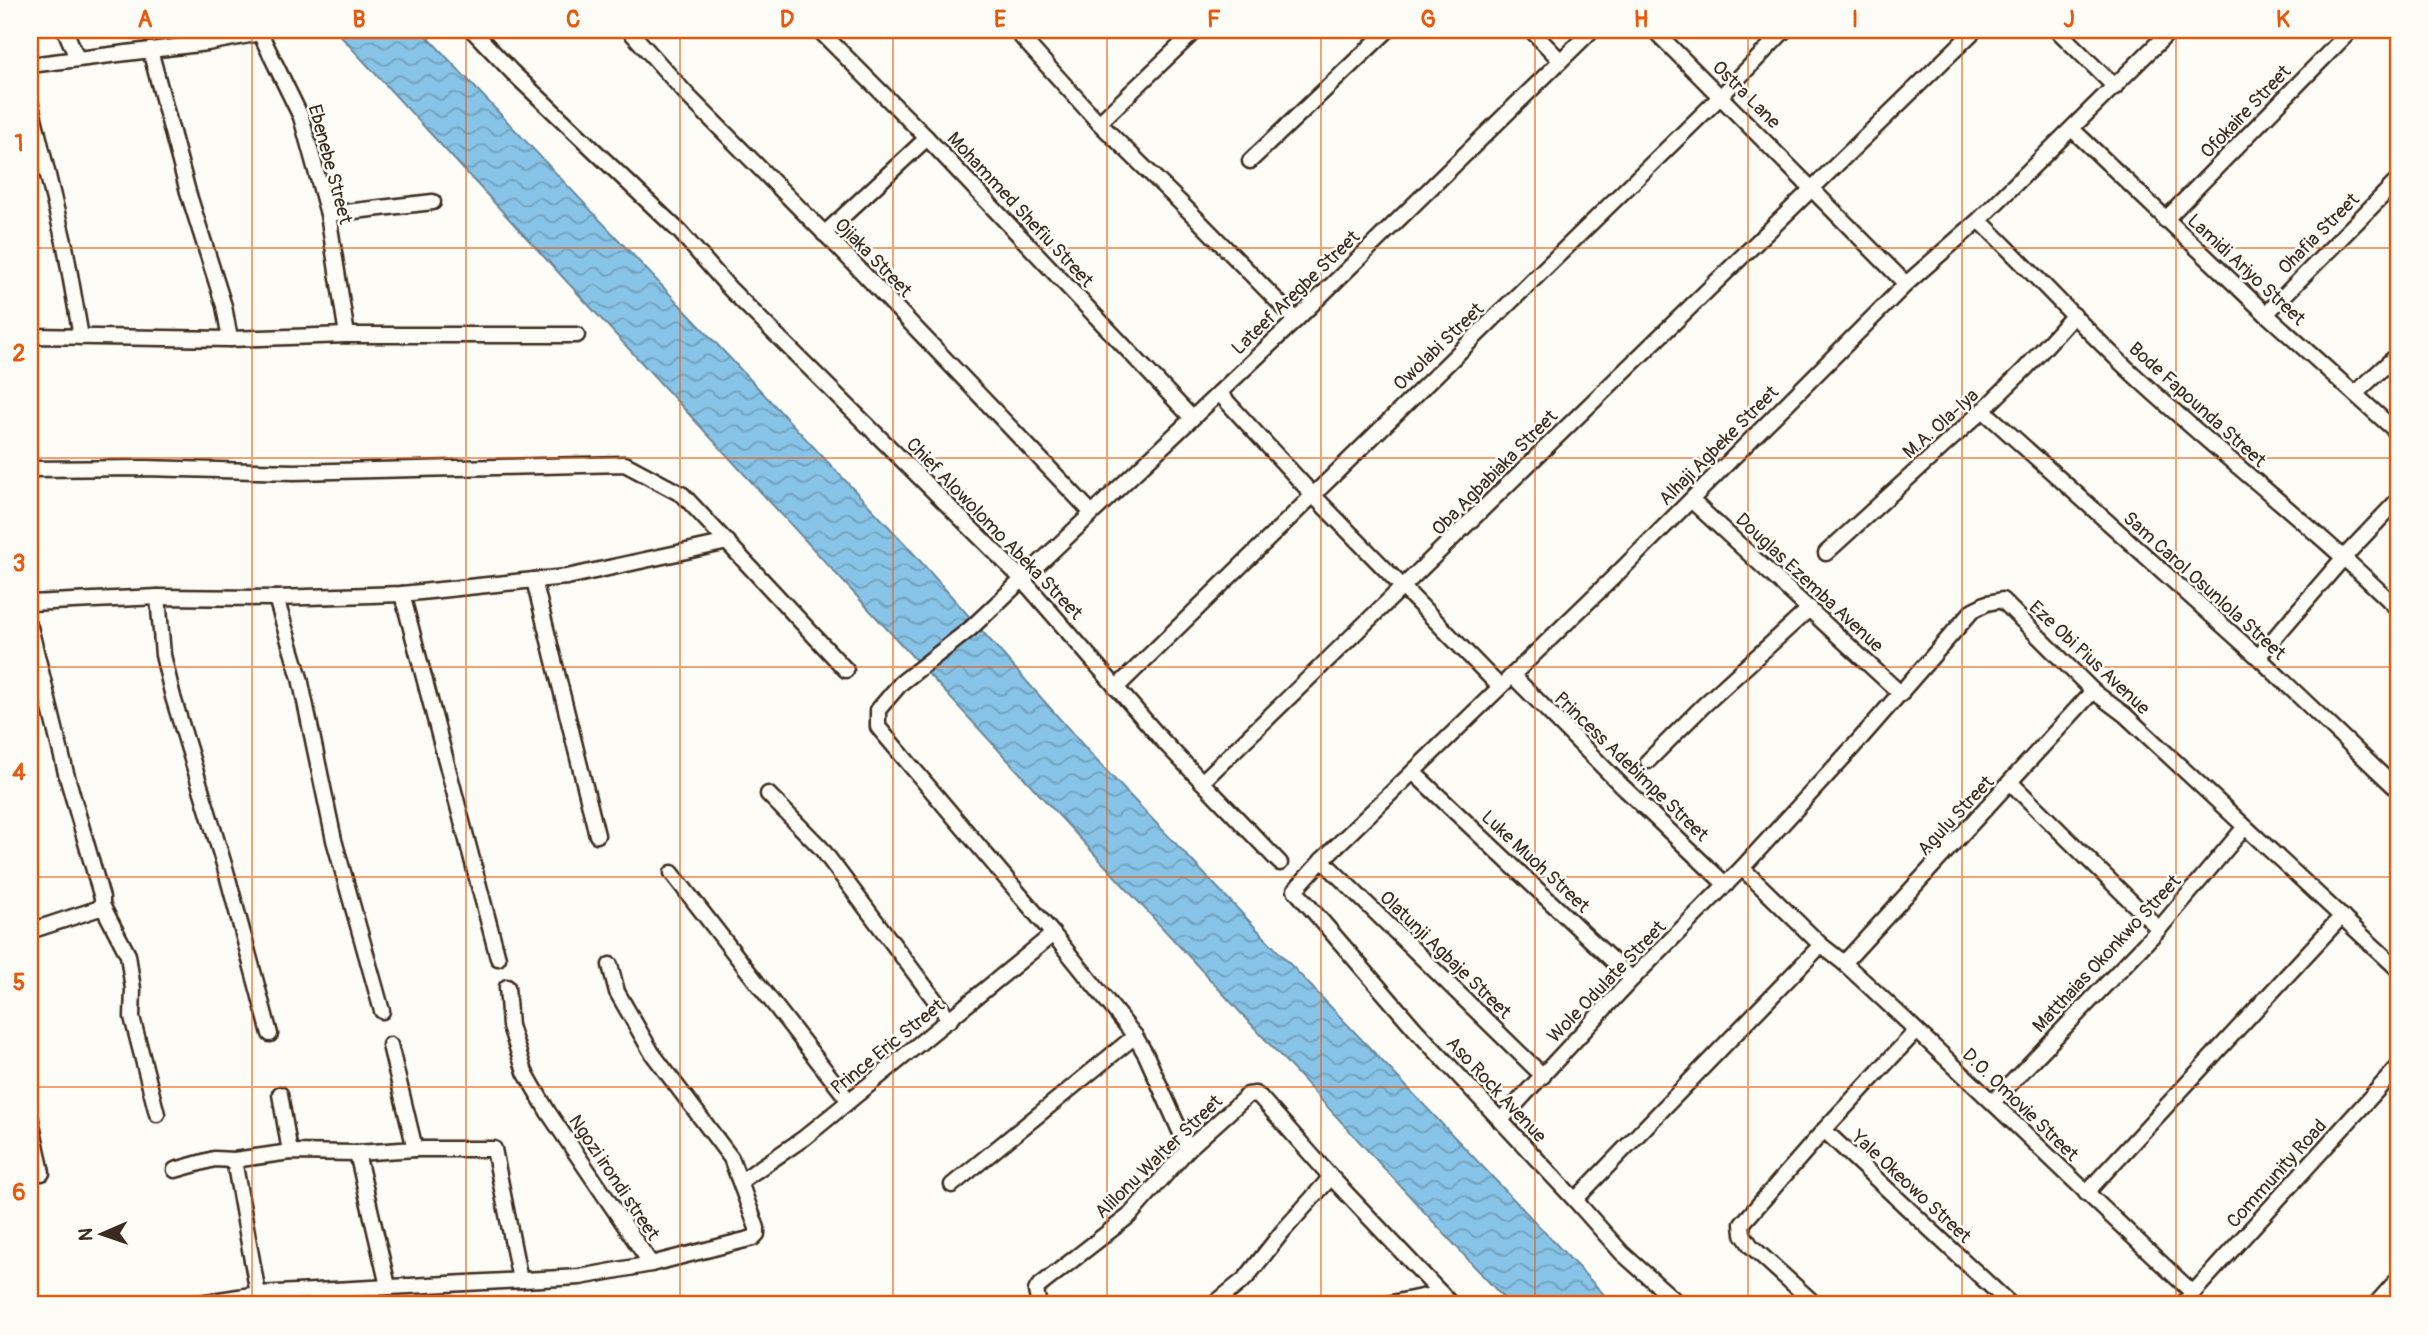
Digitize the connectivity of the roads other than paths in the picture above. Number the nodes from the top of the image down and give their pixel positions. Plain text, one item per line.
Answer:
1 (65, 30) edge
2 (472, 30) edge
3 (629, 30) edge
4 (819, 30) edge
5 (1014, 30) edge
6 (1196, 30) edge
7 (1388, 30) edge
8 (1531, 30) edge
9 (1592, 30) edge
10 (1654, 30) edge
11 (1785, 30) edge
12 (1975, 30) edge
13 (2057, 30) edge
14 (2171, 30) edge
15 (2351, 30) edge
16 (206, 36) edge
17 (150, 50) junction
18 (76, 58) junction
19 (1560, 60) junction
20 (30, 65) edge
21 (2115, 87) junction
22 (1721, 96) junction
23 (30, 101) edge
24 (1099, 123) junction
25 (2072, 130) junction
26 (927, 138) junction
27 (1250, 162) dead end
28 (2398, 180) edge
29 (1811, 187) junction
30 (433, 202) dead end
31 (328, 214) junction
32 (1979, 220) junction
33 (2165, 220) junction
34 (824, 234) junction
35 (1906, 284) junction
36 (2266, 314) junction
37 (2074, 315) junction
38 (1296, 320) junction
39 (347, 335) junction
40 (577, 335) dead end
41 (30, 336) edge
42 (81, 337) junction
43 (230, 339) junction
44 (2398, 354) edge
45 (1219, 393) junction
46 (2356, 393) junction
47 (1983, 410) junction
48 (1192, 418) junction
49 (2398, 433) edge
50 (30, 469) edge
51 (1313, 495) junction
52 (1691, 500) junction
53 (2398, 500) edge
54 (1091, 512) junction
55 (728, 542) junction
56 (1826, 554) dead end
57 (2345, 556) junction
58 (1022, 579) junction
59 (534, 580) junction
60 (1404, 588) junction
61 (402, 594) junction
62 (158, 597) junction
63 (276, 598) junction
64 (30, 603) edge
65 (1810, 608) junction
66 (2398, 608) edge
67 (30, 626) edge
68 (2258, 657) junction
69 (846, 670) dead end
70 (1512, 675) junction
71 (1499, 686) junction
72 (1116, 688) junction
73 (2093, 691) junction
74 (1901, 694) junction
75 (1648, 761) dead end
76 (1413, 772) junction
77 (1202, 782) junction
78 (2011, 783) junction
79 (2398, 790) edge
80 (768, 794) dead end
81 (2244, 828) junction
82 (597, 835) dead end
83 (1322, 860) junction
84 (1280, 863) dead end
85 (1742, 868) junction
86 (672, 873) dead end
87 (1726, 885) junction
88 (1295, 890) joint
89 (102, 905) junction
90 (2342, 916) junction
91 (2159, 929) junction
92 (30, 931) edge
93 (1053, 934) junction
94 (1821, 945) junction
95 (498, 958) dead end
96 (1844, 963) junction
97 (610, 965) dead end
98 (2398, 969) edge
99 (1632, 979) junction
100 (507, 987) dead end
101 (382, 1011) dead end
102 (950, 1020) junction
103 (1916, 1031) junction
104 (270, 1034) dead end
105 (1135, 1036) junction
106 (390, 1045) dead end
107 (2398, 1067) edge
108 (1542, 1076) junction
109 (280, 1094) dead end
110 (849, 1101) junction
111 (1993, 1102) junction
112 (157, 1114) dead end
113 (30, 1115) edge
114 (1500, 1121) junction
115 (1824, 1129) junction
116 (415, 1149) junction
117 (1188, 1149) junction
118 (290, 1152) junction
119 (357, 1153) junction
120 (234, 1160) junction
121 (175, 1170) dead end
122 (42, 1173) dead end
123 (1331, 1177) junction
124 (741, 1181) junction
125 (952, 1185) dead end
126 (2086, 1193) junction
127 (1575, 1200) junction
128 (651, 1264) junction
129 (2398, 1279) edge
130 (520, 1280) junction
131 (388, 1286) junction
132 (1441, 1293) junction
133 (2193, 1293) junction
134 (258, 1294) junction
135 (187, 1305) edge
136 (1039, 1305) edge
137 (1213, 1305) edge
138 (1382, 1305) edge
139 (1452, 1305) edge
140 (1680, 1305) edge
141 (1816, 1305) edge
142 (2011, 1305) edge
143 (2182, 1305) edge
144 (2375, 1305) edge

1 - 18 street
2 - 58 street, Chief Alowolomo Abeka Street
3 - 34 street, Ojiaka Street
4 - 26 street, Mohammed Shefiu Street
5 - 24 street
6 - 24 street
7 - 27 street
8 - 19 street
9 - 19 street, Lateef Aregbe Street
10 - 22 street, Ostra Lane
11 - 22 street, Owolabi Street
12 - 29 street, Oba Agbabiaka Street
13 - 21 street
14 - 21 street, Alhaji Agbeke Street
15 - 33 street, Ofokaire Street
16 - 17 street, Ebenebe Street
16 - 31 street, Ebenebe Street
17 - 18 street, Ebenebe Street
17 - 43 street
18 - 20 street, Ebenebe Street
19 - 38 street, Lateef Aregbe Street
21 - 25 street, Alhaji Agbeke Street
22 - 29 street, Ostra Lane
22 - 51 street, Owolabi Street
23 - 42 street
24 - 38 street
25 - 32 street, Alhaji Agbeke Street
25 - 33 street, Lamidi Ariyo Street
26 - 34 street
26 - 48 street, Mohammed Shefiu Street
28 - 36 street, Ohafia Street
29 - 35 street, Ostra Lane
29 - 60 street, Oba Agbabiaka Street
30 - 31 street
31 - 39 street, Ebenebe Street
32 - 35 street, Alhaji Agbeke Street
32 - 37 street, Bode Fapounda Street
33 - 36 street, Lamidi Ariyo Street
34 - 54 street, Ojiaka Street
35 - 52 street, Alhaji Agbeke Street
36 - 46 street, Lamidi Ariyo Street
37 - 47 street, M.A. Ola-Iya
37 - 57 street, Bode Fapounda Street
38 - 45 street, Lateef Aregbe Street
39 - 40 street
39 - 43 street
41 - 42 street
42 - 43 street
44 - 46 street
45 - 48 street, Lateef Aregbe Street
45 - 51 street
46 - 49 street, Lamidi Ariyo Street
47 - 56 street, M.A. Ola-Iya
47 - 68 street, Sam Carol Osunlola Street
48 - 54 street, Lateef Aregbe Street
50 - 55 street
51 - 60 street
51 - 72 street, Owolabi Street
52 - 65 street, Douglas Ezemba Avenue
52 - 70 street, Alhaji Agbeke Street
53 - 57 street
54 - 58 street, Lateef Aregbe Street
55 - 59 street
55 - 69 street
57 - 66 street, Bode Fapounda Street
57 - 68 street
58 - 72 street, Chief Alowolomo Abeka Street
58 - 93 street, Lateef Aregbe Street
59 - 61 street
59 - 82 street
60 - 71 street
60 - 77 street, Oba Agbabiaka Street
61 - 63 street
61 - 95 street
62 - 63 street
62 - 64 street
62 - 104 street
63 - 101 street
65 - 74 street, Douglas Ezemba Avenue
65 - 75 street
67 - 89 street
68 - 79 street, Sam Carol Osunlola Street
70 - 71 street, Alhaji Agbeke Street
70 - 87 street, Princess Adebimpe Street
71 - 76 street, Alhaji Agbeke Street
72 - 77 street, Chief Alowolomo Abeka Street
73 - 74 street, Eze Obi Pius Avenue
73 - 78 street, Agulu Street
73 - 81 street, Eze Obi Pius Avenue
74 - 85 street, Eze Obi Pius Avenue
76 - 83 street, Alhaji Agbeke Street
76 - 99 street, Luke Muoh Street
77 - 84 street, Chief Alowolomo Abeka Street
78 - 91 street
78 - 96 street, Agulu Street
80 - 102 street
81 - 90 street, Eze Obi Pius Avenue
81 - 91 street, Matthaias Okonkwo Street
83 - 88 street, Alhaji Agbeke Street
83 - 108 street, Olatunji Agbaje Street
85 - 87 street, Wole Odulate Street
85 - 94 street, D.O. Omovie Street
86 - 110 street
87 - 99 street, Wole Odulate Street
88 - 114 street, Aso Rock Avenue
89 - 92 street
89 - 112 street
90 - 98 street, Eze Obi Pius Avenue
90 - 126 street
91 - 111 street, Matthaias Okonkwo Street
93 - 102 street, Prince Eric Street
93 - 105 street, Lateef Aregbe Street
94 - 96 street, D.O. Omovie Street
94 - 127 street
96 - 103 street, D.O. Omovie Street
97 - 124 street
99 - 108 street, Wole Odulate Street
100 - 128 street, Ngozi irondi street
102 - 110 street, Prince Eric Street
103 - 111 street, D.O. Omovie Street
103 - 115 street, Yale Okeowo Street
105 - 117 street, Lateef Aregbe Street
105 - 125 street
106 - 116 street
107 - 133 street, Community Road
108 - 114 street, Wole Odulate Street
109 - 118 street
110 - 124 street, Prince Eric Street
111 - 126 street, D.O. Omovie Street
113 - 122 street
114 - 127 street, Aso Rock Avenue
115 - 141 street
115 - 142 street, Yale Okeowo Street
116 - 119 street
116 - 130 street
117 - 123 street, Alilonu Walter Street
117 - 136 street, Alilonu Walter Street
118 - 119 street
118 - 120 street
119 - 131 street
120 - 121 street
120 - 134 street
123 - 132 street
123 - 137 street
124 - 128 street
126 - 133 street, D.O. Omovie Street
127 - 140 street, Aso Rock Avenue
128 - 130 street
129 - 144 street
130 - 131 street
131 - 134 street
132 - 138 street
132 - 139 street
133 - 143 street, Community Road
134 - 135 street

